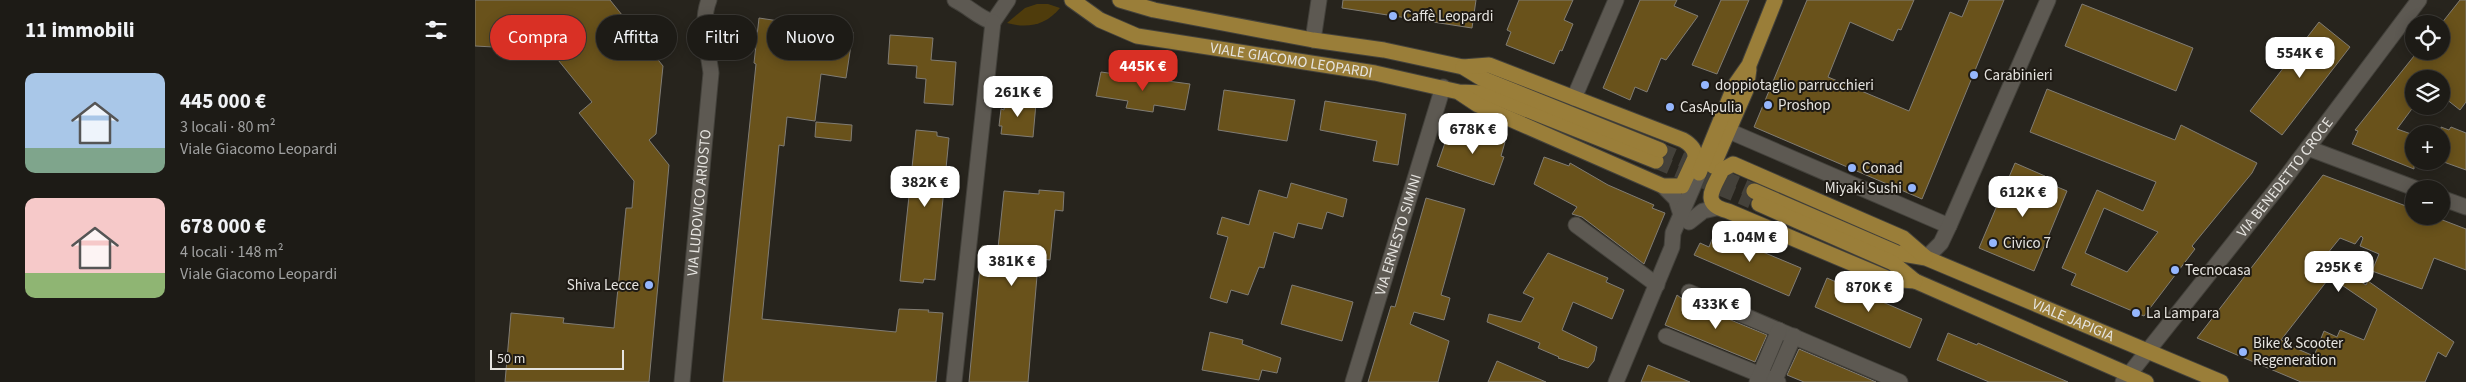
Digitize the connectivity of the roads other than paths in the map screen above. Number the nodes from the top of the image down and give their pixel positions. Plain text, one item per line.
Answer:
1 (694, 0) edge
2 (709, 0) edge
3 (955, 0) edge
4 (1008, 0) edge
5 (1072, 0) edge
6 (1120, 0) edge
7 (1319, 0) edge
8 (1617, 0) edge
9 (1775, 0) edge
10 (2048, 0) edge
11 (2419, 0) edge
12 (701, 15) edge
13 (706, 15) edge
14 (993, 22) junction
15 (1313, 40) junction
16 (709, 60) edge
17 (1463, 67) junction
18 (1443, 87) junction
19 (1459, 92) junction
20 (1574, 98) junction
21 (1724, 132) junction
22 (1683, 140) junction
23 (2308, 148) junction
24 (1741, 168) junction
25 (1703, 175) joint
26 (2405, 184) edge
27 (1663, 186) junction
28 (2450, 202) edge
29 (1716, 208) junction
30 (2466, 208) edge
31 (1685, 218) junction
32 (1576, 225) dead end
33 (1949, 226) junction
34 (1926, 258) junction
35 (1915, 281) junction
36 (1657, 285) junction
37 (1689, 292) dead end
38 (1779, 330) junction
39 (1666, 336) dead end
40 (1794, 336) junction
41 (2147, 352) junction
42 (1758, 378) edge
43 (2126, 378) edge
44 (682, 382) edge
45 (954, 382) edge
46 (1353, 382) edge
47 (1616, 382) edge
48 (1776, 382) edge
49 (1900, 382) edge
50 (2146, 382) edge
51 (2221, 382) edge

1 - 12 street, VIA LUDOVICO ARIOSTO
2 - 13 street, VIA LUDOVICO ARIOSTO
3 - 14 street
4 - 14 street
5 - 18 main road, VIALE GIACOMO LEOPARDI
6 - 15 main road, VIALE GIACOMO LEOPARDI
7 - 15 street
8 - 20 street
9 - 21 main road
10 - 33 street
11 - 23 street, VIA BENEDETTO CROCE
14 - 45 street
15 - 17 main road, VIALE GIACOMO LEOPARDI
16 - 44 street, VIA LUDOVICO ARIOSTO
17 - 19 main road, VIALE GIACOMO LEOPARDI
17 - 20 main road, VIALE GIACOMO LEOPARDI
18 - 19 main road, VIALE GIACOMO LEOPARDI
18 - 46 street, VIA ERNESTO SIMINI
19 - 27 main road, VIALE GIACOMO LEOPARDI
20 - 22 main road, VIALE GIACOMO LEOPARDI
21 - 22 main road
21 - 24 main road
21 - 25 main road
21 - 33 street
22 - 27 main road
23 - 26 street
23 - 41 street, VIA BENEDETTO CROCE
24 - 29 main road
24 - 34 main road, VIALE JAPIGIA
25 - 31 street
27 - 31 street
28 - 30 street
29 - 31 street
29 - 35 main road, VIALE JAPIGIA
31 - 36 street
32 - 36 street
33 - 34 street
34 - 35 main road, VIALE JAPIGIA
34 - 41 main road, VIALE JAPIGIA
35 - 43 main road, VIALE JAPIGIA
36 - 47 street
37 - 38 street
38 - 40 street
38 - 42 street
39 - 42 street
40 - 48 street
40 - 49 street
41 - 43 street, VIA BENEDETTO CROCE
41 - 51 main road, VIALE JAPIGIA
42 - 48 street
43 - 50 main road, VIALE JAPIGIA

